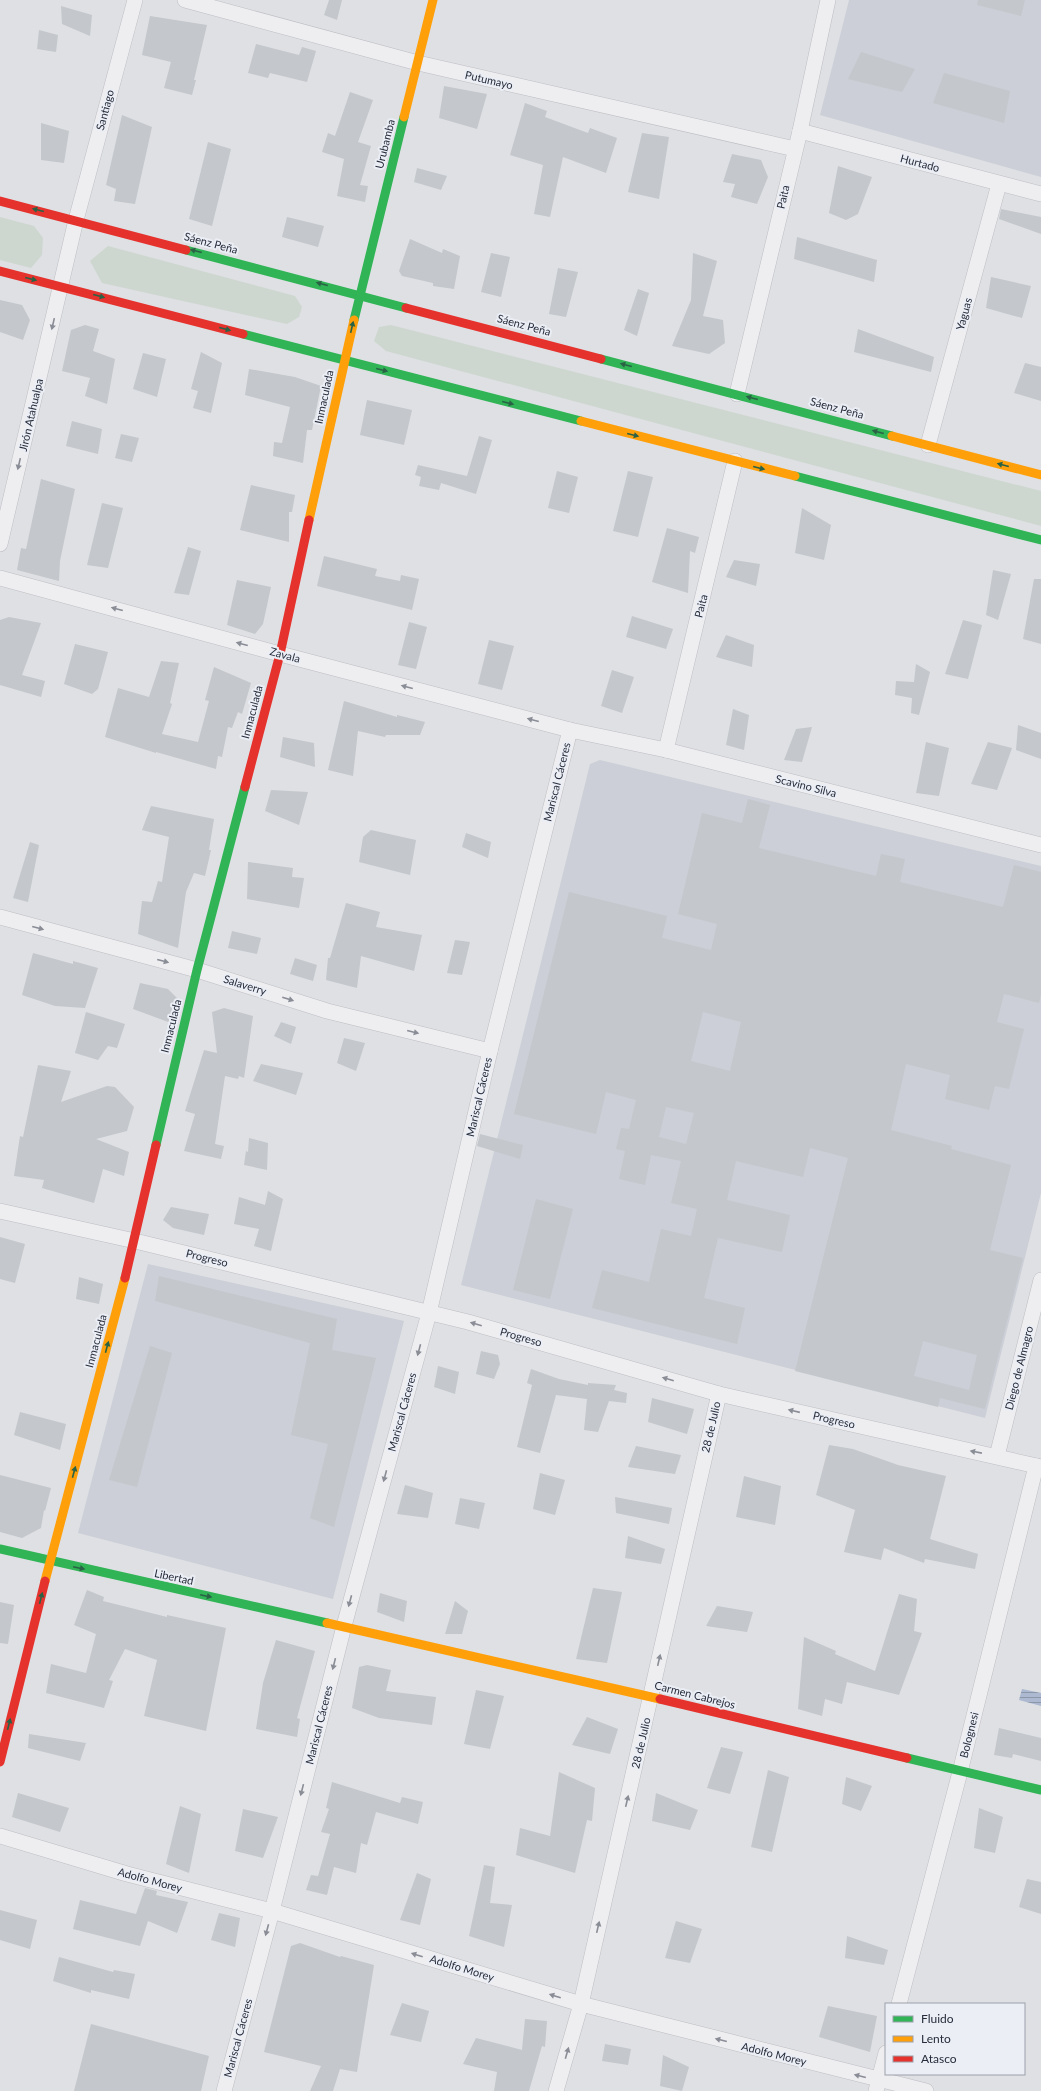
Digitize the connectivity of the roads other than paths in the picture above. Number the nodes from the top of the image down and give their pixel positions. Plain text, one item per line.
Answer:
1 (135, 0) edge
2 (185, 0) edge
3 (433, 0) edge
4 (828, 0) edge
5 (418, 63) junction
6 (800, 131) junction
7 (795, 149) junction
8 (999, 184) junction
9 (1041, 194) edge
10 (0, 201) edge
11 (76, 220) junction
12 (0, 271) edge
13 (62, 286) junction
14 (360, 294) junction
15 (344, 360) junction
16 (737, 394) junction
17 (928, 445) junction
18 (735, 461) junction
19 (1041, 475) edge
20 (1041, 540) edge
21 (0, 544) edge
22 (0, 578) edge
23 (280, 654) junction
24 (570, 730) junction
25 (666, 750) junction
26 (1040, 841) edge
27 (0, 918) edge
28 (197, 970) junction
29 (490, 1051) junction
30 (0, 1211) edge
31 (135, 1241) junction
32 (1041, 1280) edge
33 (429, 1312) junction
34 (719, 1394) junction
35 (997, 1456) junction
36 (1038, 1467) edge
37 (0, 1549) edge
38 (50, 1562) junction
39 (344, 1626) junction
40 (651, 1697) junction
41 (0, 1762) edge
42 (960, 1772) junction
43 (1041, 1790) edge
44 (0, 1836) edge
45 (272, 1911) junction
46 (899, 2003) edge
47 (581, 2004) junction
48 (885, 2057) edge
49 (877, 2086) edge
50 (224, 2091) edge
51 (556, 2091) edge
52 (926, 2091) edge

1 - 11 street, Santiago
2 - 5 street, Putumayo
3 - 5 street, Urubamba
4 - 6 street, Paita
5 - 7 street, Putumayo
5 - 14 street, Urubamba
6 - 7 street, Paita
6 - 8 street, Hurtado
7 - 16 street, Paita
8 - 9 street, Hurtado
8 - 17 street, Yaguas
11 -> 10 street, Sáenz Peña
11 - 13 street, Santiago
14 -> 11 street, Sáenz Peña
12 -> 13 street
13 -> 15 street
13 -> 21 street, Jirón Atahualpa
15 -> 14 street, Inmaculada
16 -> 14 street, Sáenz Peña
15 -> 18 street
15 - 23 street, Inmaculada
17 -> 16 street, Sáenz Peña
19 -> 17 street, Sáenz Peña
18 -> 20 street
18 - 25 street, Paita
23 -> 22 street, Zavala
24 -> 23 street, Zavala
23 - 28 street, Inmaculada
24 - 25 street, Scavino Silva
24 - 29 street, Mariscal Cáceres
25 - 26 street, Scavino Silva
27 -> 28 street, Salaverry
28 -> 29 street, Salaverry
28 - 31 street, Inmaculada
29 - 33 street, Mariscal Cáceres
30 - 31 street, Progreso
31 - 33 street, Progreso
38 -> 31 street, Inmaculada
32 - 35 street, Diego de Almagro
34 -> 33 street, Progreso
33 -> 39 street, Mariscal Cáceres
35 -> 34 street, Progreso
40 -> 34 street, 28 de Julio
35 - 36 street, Progreso
36 - 42 street, Bolognesi
37 - 38 street, Libertad
38 -> 39 street, Libertad
41 -> 38 street, Inmaculada
39 - 40 street, Carmen Cabrejos
39 -> 45 street, Mariscal Cáceres
40 - 42 street, Carmen Cabrejos
47 -> 40 street, 28 de Julio
42 - 43 street, Carmen Cabrejos
42 - 46 street, Bolognesi
44 - 45 street, Adolfo Morey
47 -> 45 street, Adolfo Morey
45 -> 50 street, Mariscal Cáceres
49 -> 47 street, Adolfo Morey
51 -> 47 street, 28 de Julio
48 - 49 street
49 - 52 street, Adolfo Morey

